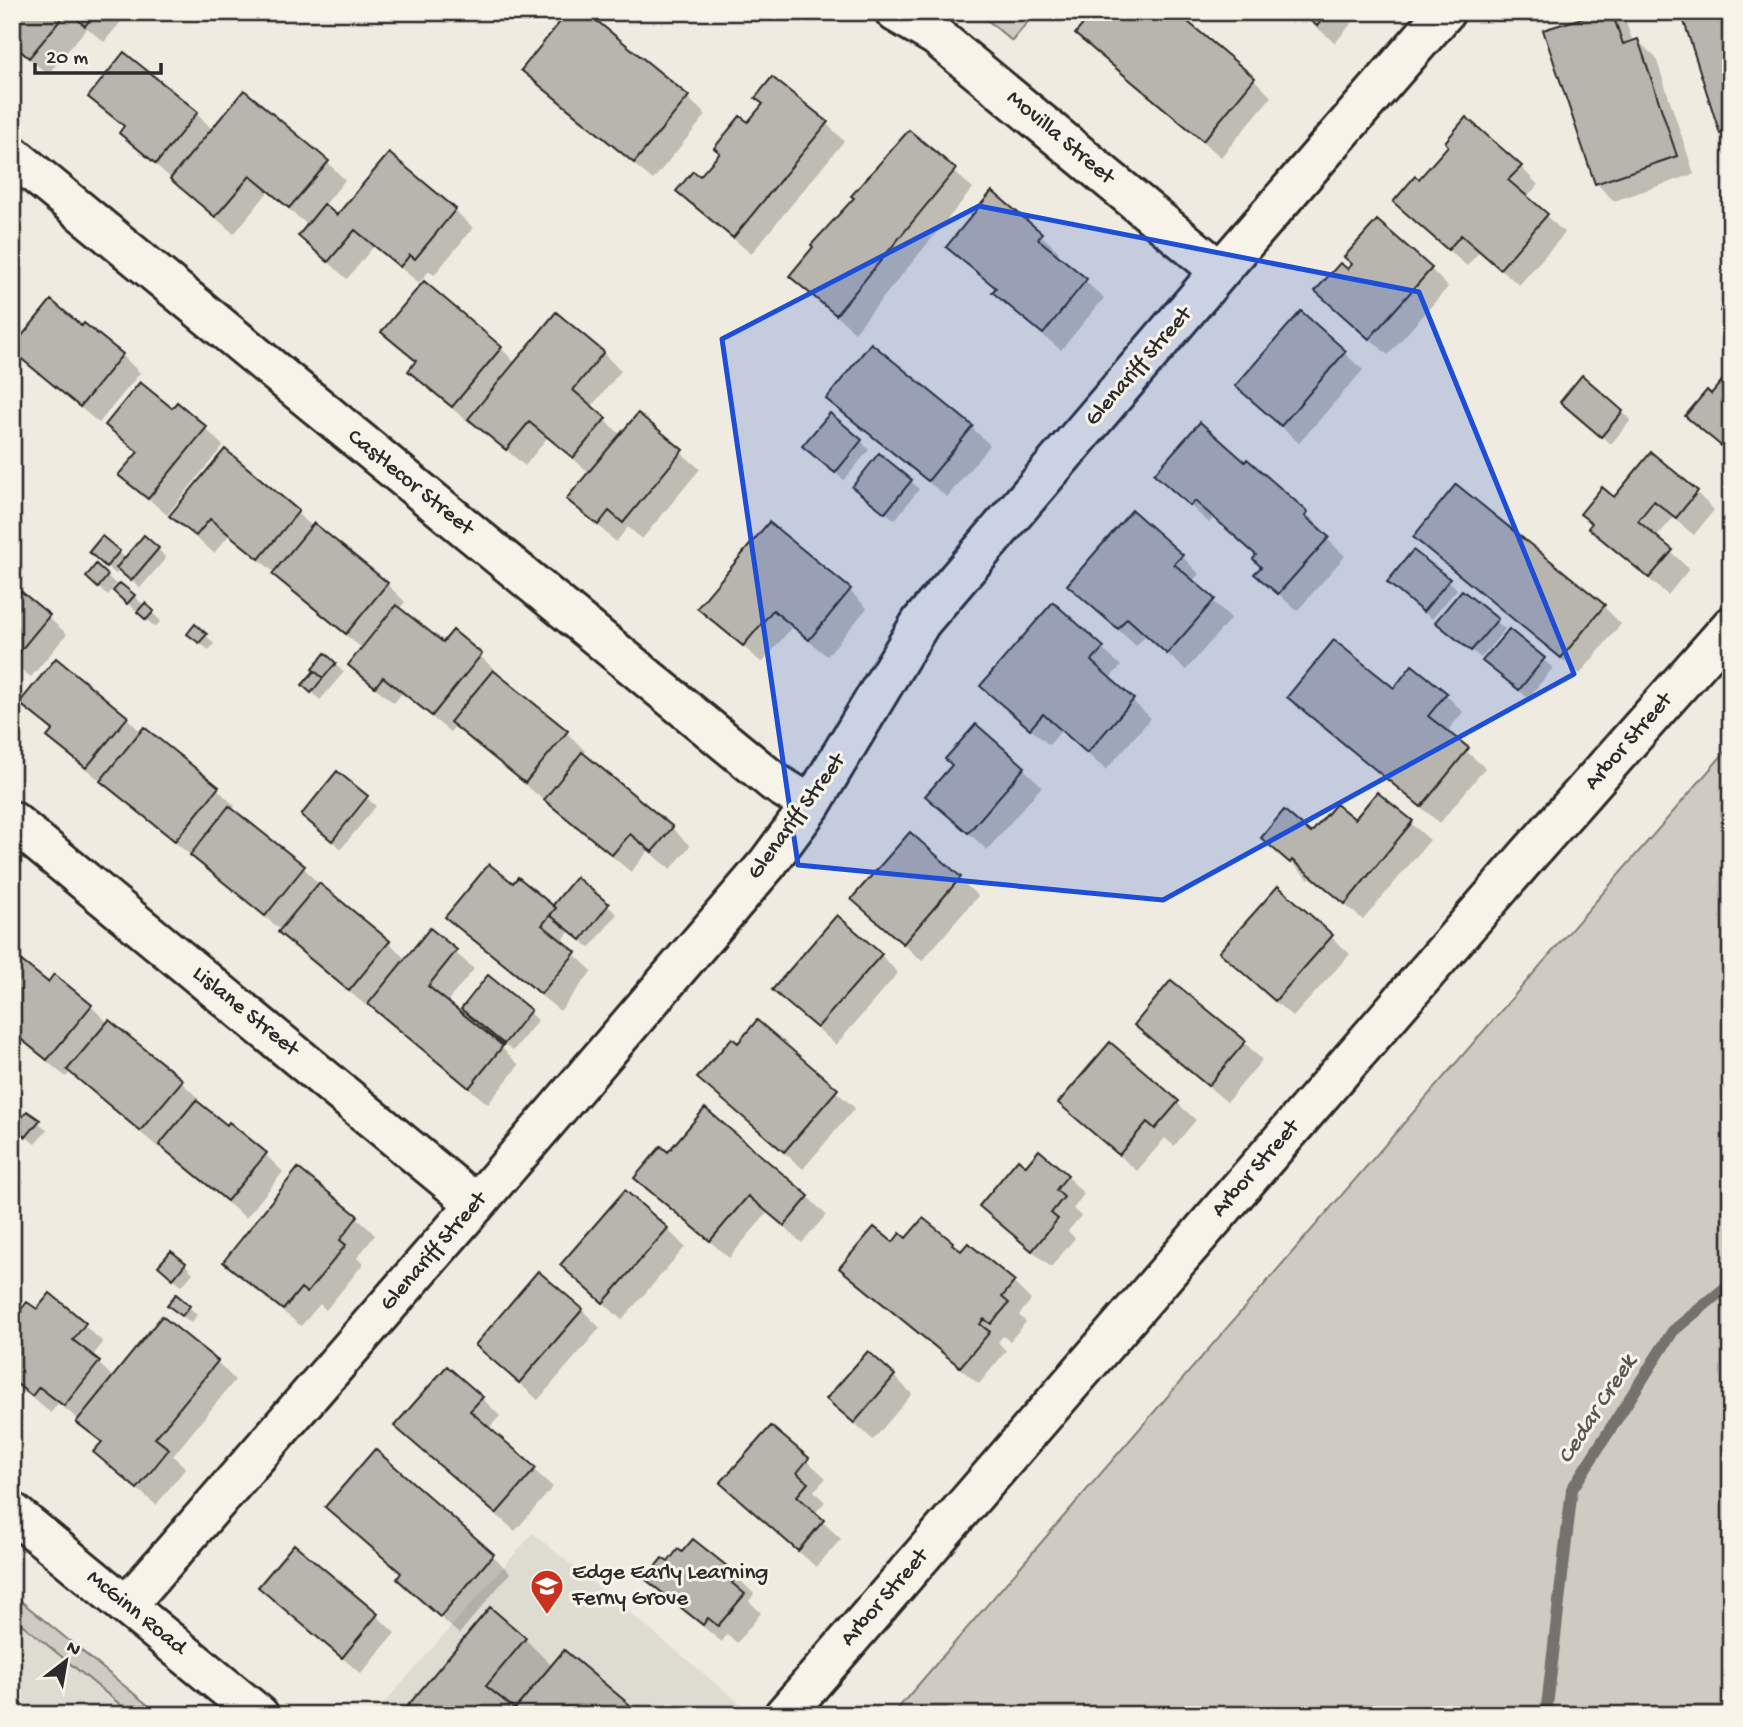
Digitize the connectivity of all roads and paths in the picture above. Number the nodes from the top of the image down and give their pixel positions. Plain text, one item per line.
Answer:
1 (895, 12) edge
2 (1446, 12) edge
3 (12, 155) edge
4 (1220, 271) junction
5 (1731, 626) edge
6 (811, 805) junction
7 (12, 821) edge
8 (476, 1204) junction
9 (12, 1512) edge
10 (127, 1606) junction
11 (259, 1715) edge
12 (784, 1715) edge

1 - 4 street, Movilla Street
2 - 4 street, Glenariff Street
3 - 6 street, Castlecor Street
4 - 6 street, Glenariff Street
5 - 12 street, Arbor Street
6 - 8 street, Glenariff Street
7 - 8 street, Lislane Street
8 - 10 street, Glenariff Street
9 - 10 street, McGinn Road
10 - 11 street, McGinn Road

